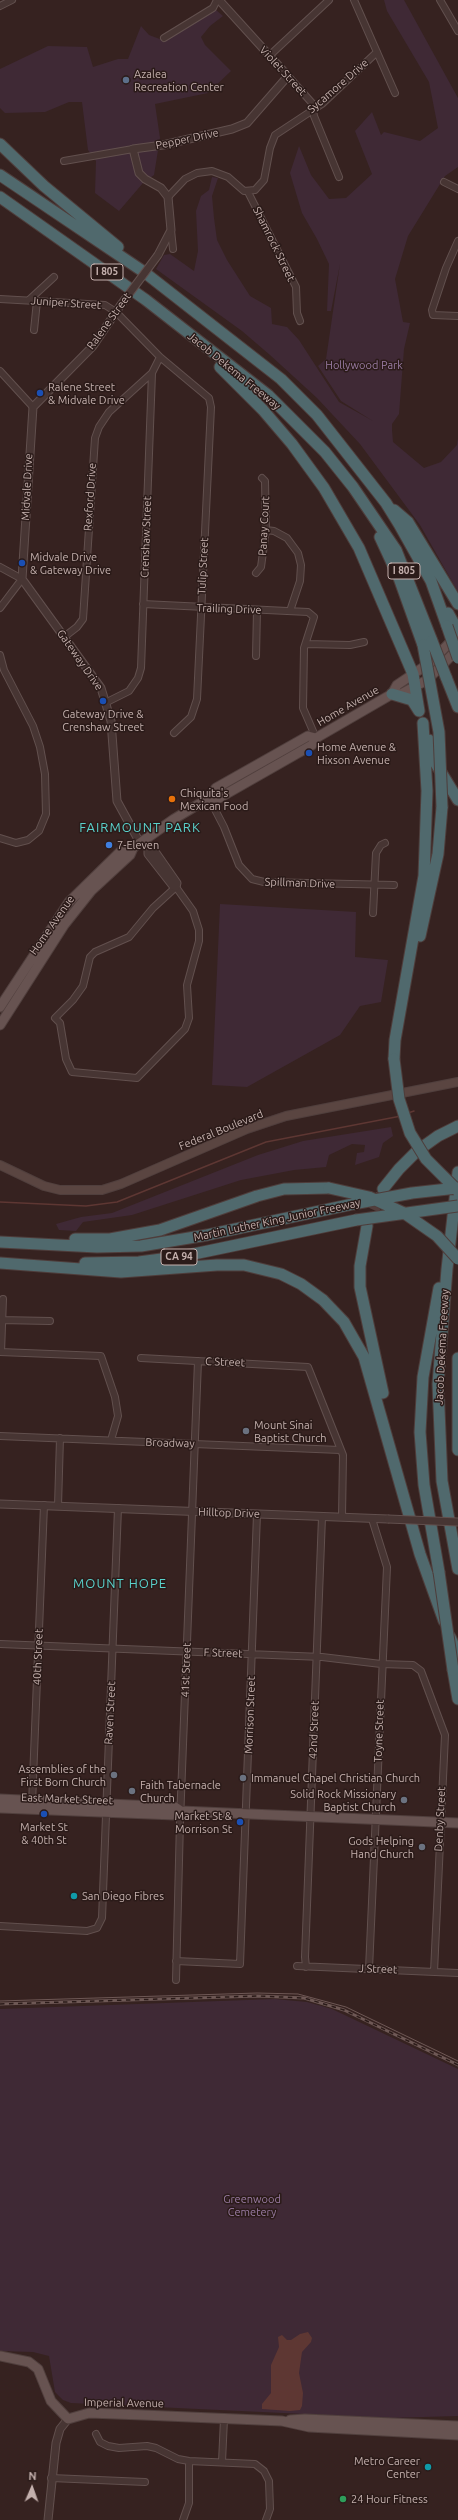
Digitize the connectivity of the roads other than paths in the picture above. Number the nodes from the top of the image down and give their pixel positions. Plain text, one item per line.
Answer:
1 (12, 0) edge
2 (218, 0) edge
3 (330, 0) edge
4 (354, 0) edge
5 (440, 0) edge
6 (0, 6) edge
7 (458, 31) edge
8 (164, 38) dead end
9 (377, 52) junction
10 (269, 56) junction
11 (288, 76) junction
12 (395, 93) dead end
13 (314, 109) junction
14 (0, 144) edge
15 (133, 149) junction
16 (64, 161) dead end
17 (0, 174) edge
18 (339, 177) dead end
19 (444, 182) dead end
20 (458, 189) edge
21 (248, 192) junction
22 (0, 197) edge
23 (168, 197) junction
24 (171, 230) junction
25 (458, 241) edge
26 (173, 249) dead end
27 (144, 272) junction
28 (54, 277) dead end
29 (0, 300) edge
30 (29, 300) junction
31 (37, 301) junction
32 (118, 309) junction
33 (458, 316) edge
34 (300, 321) dead end
35 (34, 330) dead end
36 (210, 351) junction
37 (160, 357) junction
38 (0, 371) edge
39 (152, 373) junction
40 (205, 392) joint
41 (33, 406) junction
42 (262, 478) dead end
43 (386, 503) junction
44 (266, 530) junction
45 (0, 567) edge
46 (256, 573) dead end
47 (22, 579) junction
48 (143, 604) junction
49 (458, 604) edge
50 (0, 608) edge
51 (201, 608) junction
52 (257, 610) junction
53 (290, 611) junction
54 (449, 623) junction
55 (458, 633) edge
56 (64, 637) junction
57 (364, 642) dead end
58 (428, 643) junction
59 (306, 644) junction
60 (458, 649) edge
61 (0, 654) edge
62 (256, 656) dead end
63 (458, 658) edge
64 (413, 674) junction
65 (416, 686) junction
66 (392, 694) junction
67 (107, 702) junction
68 (458, 707) edge
69 (419, 711) junction
70 (423, 723) junction
71 (174, 733) dead end
72 (316, 738) junction
73 (209, 798) junction
74 (458, 800) edge
75 (0, 838) edge
76 (385, 843) dead end
77 (136, 845) junction
78 (374, 886) junction
79 (394, 886) dead end
80 (176, 887) junction
81 (373, 913) dead end
82 (0, 1007) edge
83 (398, 1024) junction
84 (0, 1025) edge
85 (458, 1082) edge
86 (458, 1126) edge
87 (0, 1165) edge
88 (458, 1172) edge
89 (458, 1189) edge
90 (383, 1190) tunnel mouth
91 (458, 1206) edge
92 (367, 1226) tunnel mouth
93 (0, 1242) edge
94 (24, 1243) junction
95 (0, 1259) edge
96 (458, 1259) edge
97 (0, 1263) edge
98 (447, 1269) junction
99 (3, 1299) dead end
100 (1, 1320) edge
101 (50, 1321) dead end
102 (0, 1352) edge
103 (141, 1358) dead end
104 (458, 1358) edge
105 (198, 1361) junction
106 (458, 1374) edge
107 (0, 1436) edge
108 (60, 1438) junction
109 (111, 1440) junction
110 (195, 1444) junction
111 (340, 1450) junction
112 (458, 1450) edge
113 (405, 1500) junction
114 (0, 1504) edge
115 (44, 1505) junction
116 (58, 1506) junction
117 (118, 1508) junction
118 (192, 1511) junction
119 (257, 1514) junction
120 (322, 1517) junction
121 (342, 1518) junction
122 (372, 1519) junction
123 (458, 1522) edge
124 (458, 1569) edge
125 (0, 1644) edge
126 (38, 1645) junction
127 (113, 1648) junction
128 (186, 1651) junction
129 (252, 1654) junction
130 (458, 1655) edge
131 (316, 1656) junction
132 (381, 1664) junction
133 (421, 1671) joint
134 (458, 1699) edge
135 (0, 1799) edge
136 (32, 1805) junction
137 (0, 1808) edge
138 (106, 1808) junction
139 (180, 1811) junction
140 (246, 1814) junction
141 (310, 1817) junction
142 (375, 1819) junction
143 (440, 1822) junction
144 (458, 1823) edge
145 (0, 1926) edge
146 (176, 1961) junction
147 (297, 1966) dead end
148 (306, 1966) junction
149 (369, 1969) junction
150 (434, 1972) junction
151 (458, 1972) edge
152 (176, 1980) dead end
153 (0, 2356) edge
154 (68, 2419) junction
155 (224, 2419) junction
156 (282, 2421) junction
157 (346, 2421) junction
158 (458, 2426) edge
159 (309, 2427) junction
160 (96, 2434) dead end
161 (458, 2435) edge
162 (189, 2461) junction
163 (222, 2462) junction
164 (51, 2478) junction
165 (145, 2482) dead end
166 (48, 2520) edge
167 (183, 2520) edge
168 (266, 2520) edge

1 - 6 street
2 - 8 street
2 - 10 street, Violet Street
3 - 10 street
4 - 9 street
5 - 7 street
9 - 12 street
9 - 13 street, Sycamore Drive
10 - 11 street, Violet Street
11 - 13 street, Violet Street
11 - 15 street, Pepper Drive
13 - 18 street, Violet Street
13 - 21 street, Sycamore Drive
14 - 27 highway
15 - 16 street, Pepper Drive
15 - 23 street
17 - 27 highway, Jacob Dekema Freeway / I 805
19 - 20 street
21 - 23 street
21 - 34 street, Shamrock Street
22 - 36 highway, Jacob Dekema Freeway / I 805
23 - 24 street
24 - 26 street
24 - 32 street, Ralene Street, bridge
25 - 33 street
27 - 43 highway, Jacob Dekema Freeway / I 805
28 - 30 street
29 - 30 street, Juniper Street
30 - 31 street, Juniper Street
31 - 32 street, Juniper Street
31 - 35 street
32 - 37 street, Juniper Street
32 - 41 street, Ralene Street
36 - 58 highway, Jacob Dekema Freeway / I 805
36 - 64 highway
37 - 39 street, Crenshaw Street
37 - 40 street, Juniper Street
38 - 41 street
39 - 48 street, Crenshaw Street
39 - 56 street, Rexford Drive
40 - 51 street, Tulip Street
41 - 47 street, Midvale Drive
42 - 44 street, Panay Court
43 - 49 highway
43 - 54 highway, Jacob Dekema Freeway / I 805
44 - 46 street, Panay Court
44 - 53 street
45 - 47 street, Gateway Drive
47 - 50 street
47 - 56 street, Gateway Drive
48 - 51 street, Trailing Drive
48 - 67 street, Crenshaw Street
51 - 52 street, Trailing Drive
51 - 71 street, Tulip Street
52 - 53 street, Trailing Drive
52 - 62 street
53 - 59 street, Trailing Drive
54 - 55 highway
54 - 63 highway, Jacob Dekema Freeway / I 805, bridge
55 - 64 main road, Home Avenue
56 - 67 street, Gateway Drive
57 - 59 street
58 - 68 highway, bridge
58 - 83 highway, bridge
59 - 72 street
60 - 65 main road, Home Avenue
61 - 75 street
64 - 65 highway
64 - 66 main road, Home Avenue
65 - 66 main road, Home Avenue
65 - 69 highway
66 - 69 highway
66 - 72 main road, Home Avenue
67 - 77 street, Gateway Drive
69 - 70 highway
70 - 74 highway
70 - 83 highway
72 - 73 main road, Home Avenue
73 - 77 main road, Home Avenue
73 - 78 street, Spillman Drive
76 - 78 street
77 - 80 street
77 - 82 main road, Home Avenue
77 - 84 main road, Home Avenue
78 - 79 street, Spillman Drive
78 - 81 street
80 - 80 street
83 - 89 highway, bridge
85 - 87 main road, Federal Boulevard
86 - 90 highway
88 - 98 highway, Jacob Dekema Freeway
89 - 94 highway, Martin Luther King Junior Freeway / CA 94, bridge
91 - 95 highway, Martin Luther King Junior Freeway / CA 94, bridge
92 - 113 highway
93 - 94 highway, Martin Luther King Junior Freeway / CA 94
94 - 96 highway, bridge
97 - 113 highway
98 - 124 highway, Jacob Dekema Freeway
98 - 134 highway, bridge
99 - 100 street
100 - 101 street
100 - 102 street
102 - 109 street
103 - 105 street, C Street
104 - 106 highway, Jacob Dekema Freeway
105 - 110 street, 41st Street
105 - 111 street, C Street
106 - 112 highway, Jacob Dekema Freeway
107 - 108 street, Broadway
108 - 109 street, Broadway
108 - 116 street
109 - 110 street, Broadway
110 - 111 street, Broadway
110 - 118 street, 41st Street
111 - 121 street
113 - 130 highway
114 - 115 street, Hilltop Drive
115 - 116 street, Hilltop Drive
115 - 126 street, 40th Street
116 - 117 street, Hilltop Drive
117 - 118 street, Hilltop Drive
117 - 127 street, Raven Street
118 - 119 street, Hilltop Drive
118 - 128 street, 41st Street
119 - 120 street, Hilltop Drive
119 - 129 street, Morrison Street
120 - 121 street, Hilltop Drive
120 - 131 street, 42nd Street
121 - 122 street, Hilltop Drive
122 - 123 street, Hilltop Drive, bridge
122 - 132 street, Toyne Street
125 - 126 street, F Street
126 - 127 street, F Street
126 - 136 street, 40th Street
127 - 128 street, F Street
127 - 138 street, Raven Street
128 - 129 street, F Street
128 - 139 street, 41st Street
129 - 131 street, F Street
129 - 140 street, Morrison Street
131 - 132 street, F Street
131 - 141 street, 42nd Street
132 - 133 street, F Street
132 - 142 street, Toyne Street
133 - 143 street, Denby Street
135 - 136 main road, East Market Street
136 - 137 main road, East Market Street
136 - 138 main road, East Market Street
138 - 139 main road, East Market Street
138 - 145 street, Raven Street
139 - 140 main road, East Market Street
139 - 146 street, 41st Street
140 - 141 main road, East Market Street
140 - 146 street, Morrison Street
141 - 142 main road, East Market Street
141 - 148 street, 42nd Street
142 - 143 main road, East Market Street
142 - 149 street, Toyne Street
143 - 144 main road, East Market Street
143 - 150 street, Denby Street
146 - 152 street, 41st Street
147 - 148 street, J Street
148 - 149 street, J Street
149 - 150 street, J Street
150 - 151 street, J Street
153 - 154 main road
154 - 155 main road, Imperial Avenue
154 - 164 street
155 - 156 main road, Imperial Avenue
155 - 163 street
156 - 157 main road, Imperial Avenue
156 - 159 main road, Imperial Avenue
157 - 158 main road, Imperial Avenue
157 - 159 main road
159 - 161 main road, Imperial Avenue
160 - 162 street
162 - 163 street
162 - 167 street
163 - 168 street
164 - 165 street
164 - 166 street

